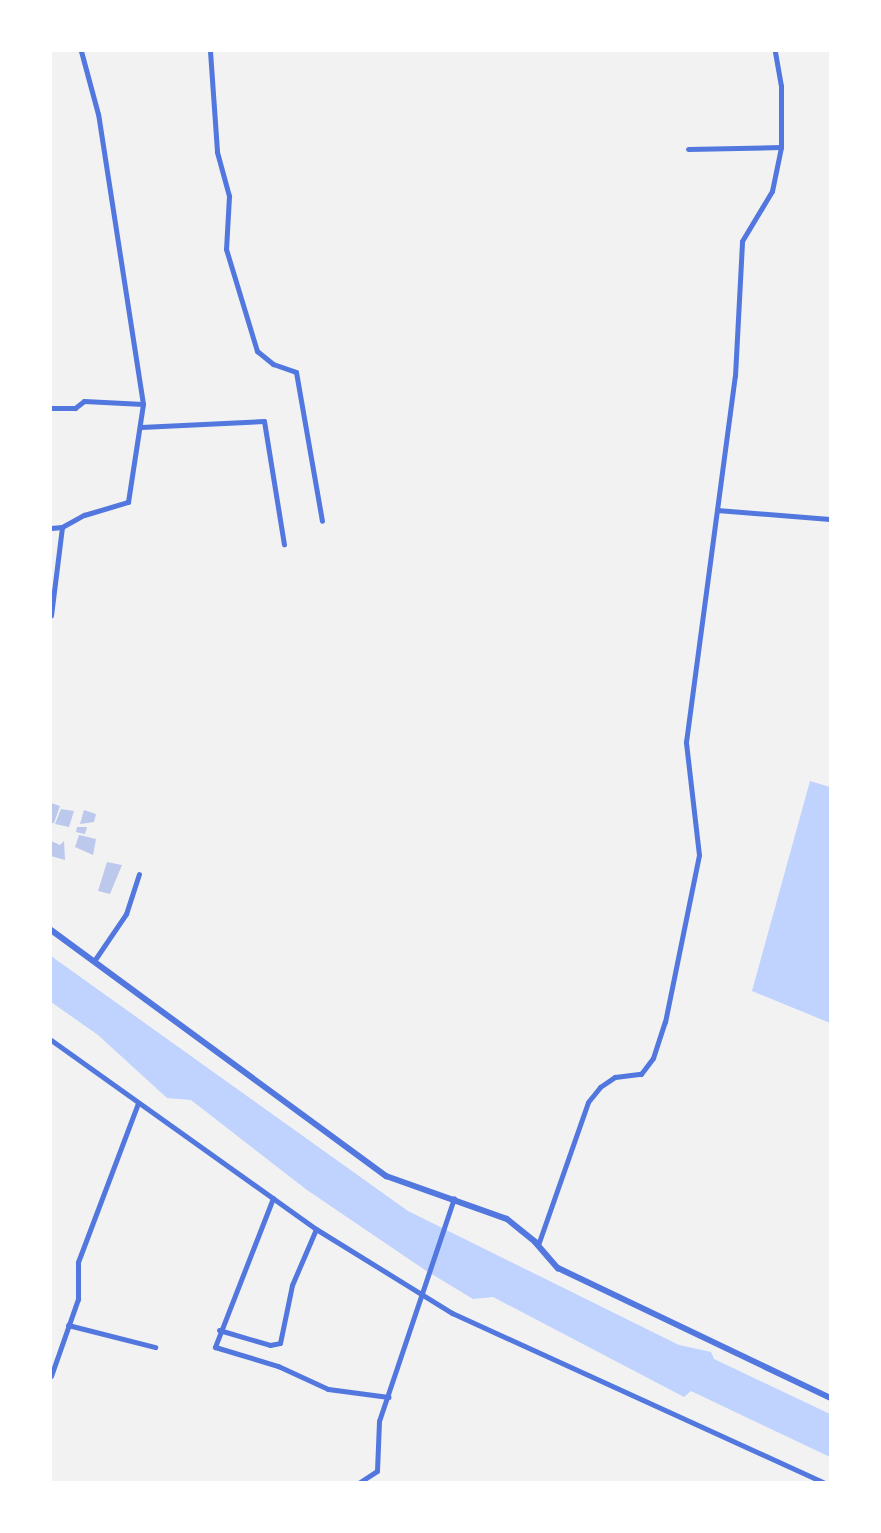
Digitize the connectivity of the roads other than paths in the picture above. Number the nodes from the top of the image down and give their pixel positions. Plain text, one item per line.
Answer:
1 (81, 51) edge
2 (210, 51) edge
3 (775, 51) edge
4 (781, 147) junction
5 (688, 149) dead end
6 (143, 404) junction
7 (51, 408) edge
8 (141, 427) junction
9 (717, 510) junction
10 (830, 519) edge
11 (322, 521) dead end
12 (62, 527) junction
13 (51, 528) edge
14 (284, 544) dead end
15 (51, 615) edge
16 (139, 874) dead end
17 (51, 930) edge
18 (94, 961) junction
19 (51, 1040) edge
20 (138, 1103) junction
21 (273, 1198) junction
22 (454, 1198) junction
23 (316, 1229) junction
24 (538, 1245) junction
25 (422, 1291) junction
26 (68, 1325) junction
27 (219, 1330) junction
28 (155, 1347) dead end
29 (51, 1376) edge
30 (388, 1397) junction
31 (830, 1398) edge
32 (360, 1482) edge
33 (823, 1482) edge

1 - 6 street
2 - 11 street
3 - 4 street
4 - 5 street
4 - 9 street
6 - 7 street
6 - 8 street
8 - 12 street
8 - 14 street
9 - 10 street
9 - 24 street
12 - 13 street
12 - 15 street
16 - 18 street
17 - 18 street
18 - 22 street
19 - 20 street
20 - 21 street
20 - 26 street
21 - 23 street
21 - 27 street
22 - 24 street
22 - 25 street
23 - 25 street
23 - 27 street
24 - 31 street
25 - 30 street
25 - 33 street
26 - 28 street
26 - 29 street
27 - 30 street
30 - 32 street

